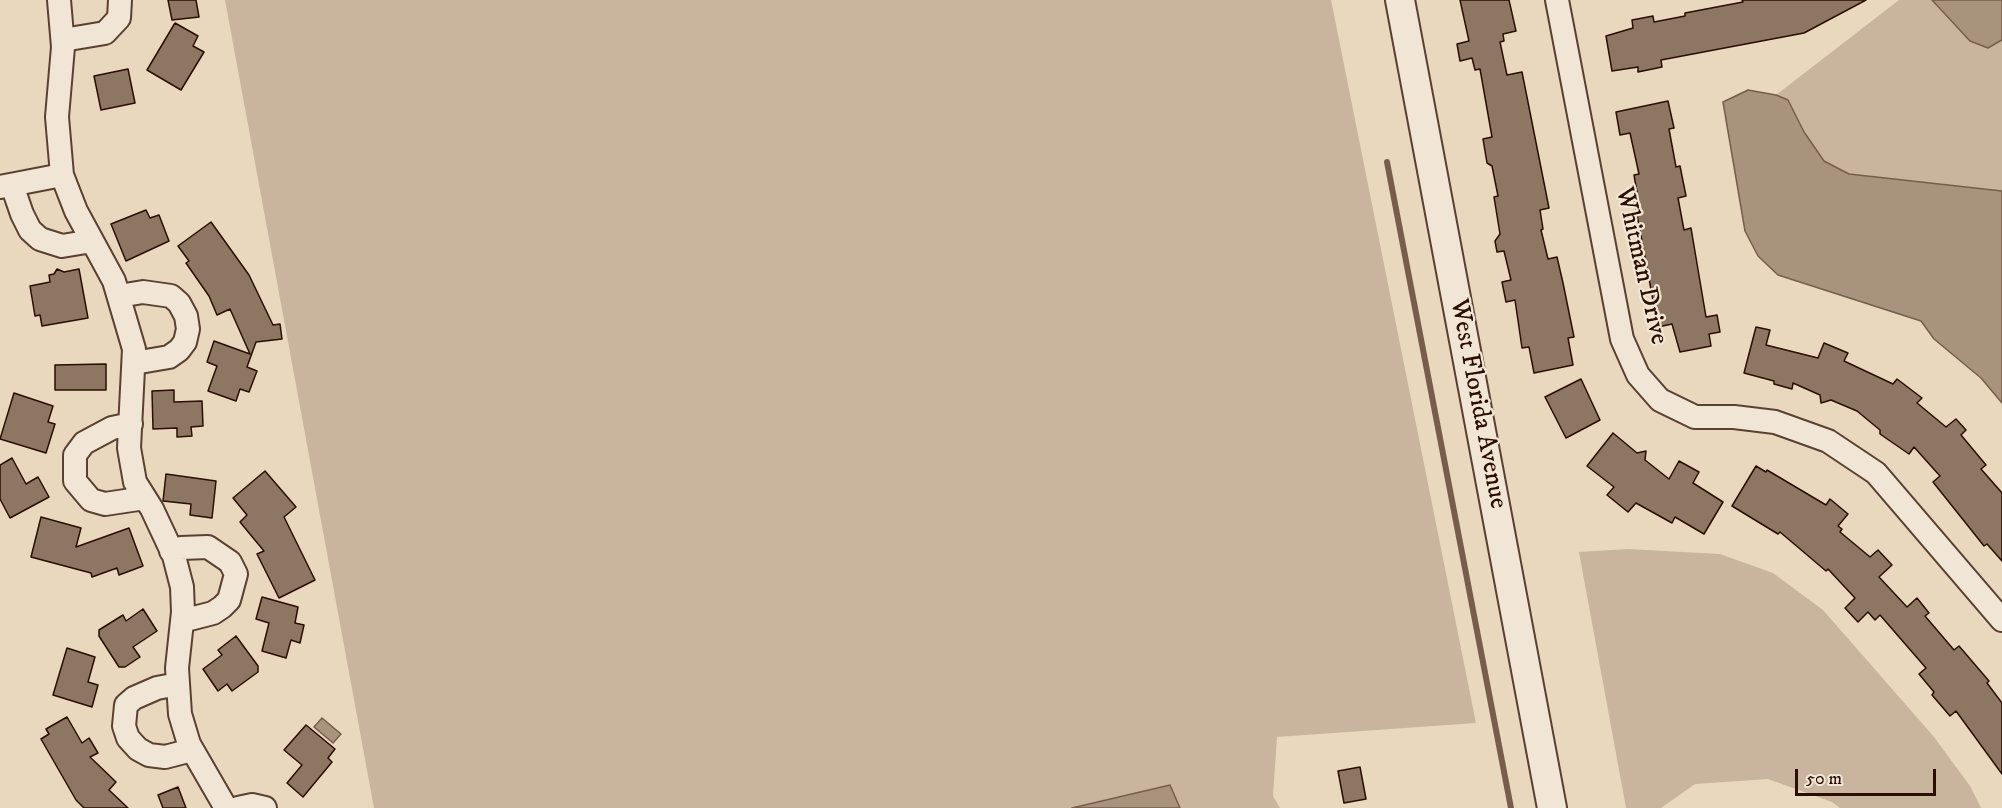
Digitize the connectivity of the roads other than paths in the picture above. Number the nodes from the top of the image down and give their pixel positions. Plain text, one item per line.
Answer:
1 (59, 0) edge
2 (120, 0) edge
3 (1400, 0) edge
4 (1557, 0) edge
5 (63, 40) junction
6 (62, 175) junction
7 (6, 186) edge
8 (93, 242) junction
9 (119, 296) junction
10 (134, 363) junction
11 (131, 424) junction
12 (145, 498) junction
13 (171, 551) junction
14 (2002, 620) edge
15 (182, 621) junction
16 (178, 684) junction
17 (192, 750) junction
18 (226, 808) edge
19 (238, 808) edge
20 (265, 808) edge
21 (1552, 808) edge

1 - 5 street
2 - 5 street
3 - 21 street, West Florida Avenue
4 - 14 street, Whitman Drive
5 - 6 street
6 - 7 street
6 - 8 street
7 - 8 street
8 - 9 street
9 - 10 street
9 - 10 street
10 - 11 street
11 - 12 street
11 - 12 street
12 - 13 street
13 - 15 street
13 - 15 street
15 - 16 street
16 - 17 street
16 - 17 street
17 - 18 street
19 - 20 street

